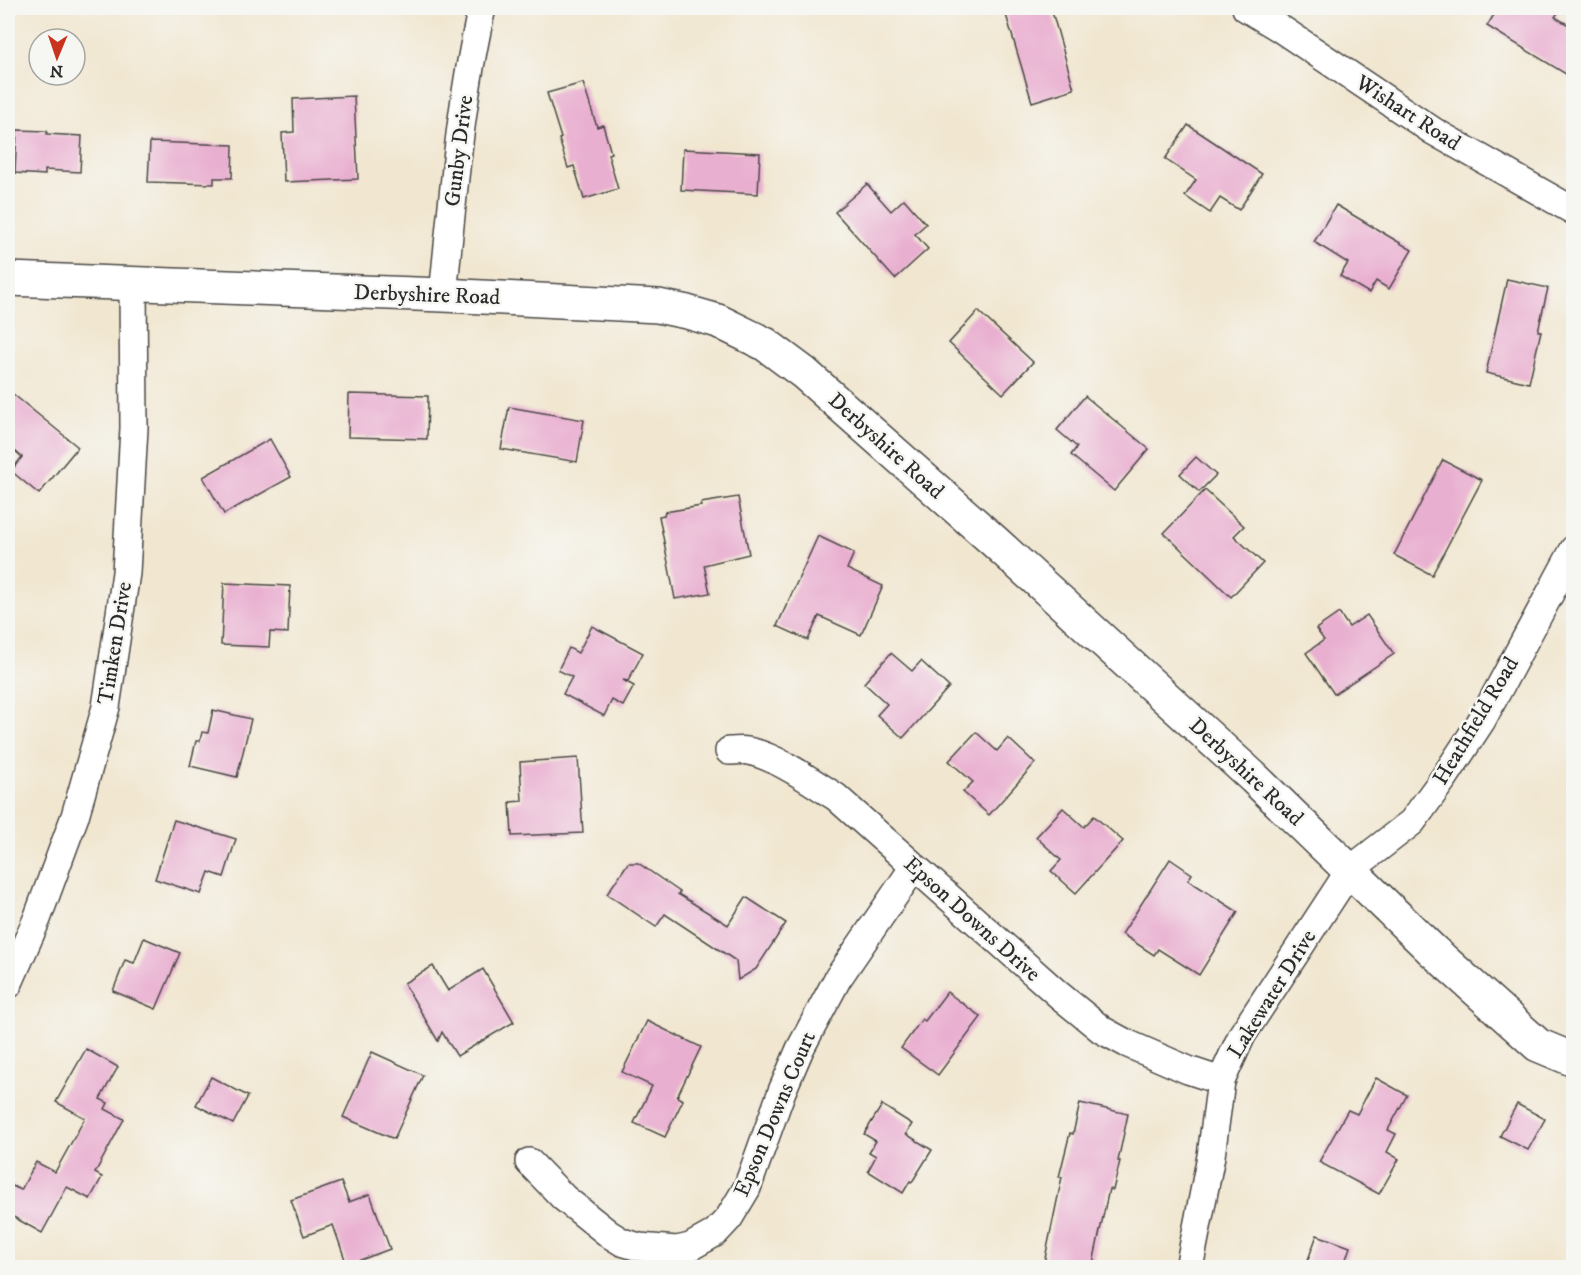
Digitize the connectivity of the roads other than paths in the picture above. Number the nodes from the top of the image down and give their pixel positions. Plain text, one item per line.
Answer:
1 (482, 8) edge
2 (1246, 8) edge
3 (1574, 212) edge
4 (8, 279) edge
5 (134, 284) junction
6 (443, 295) junction
7 (1574, 549) edge
8 (729, 751) dead end
9 (914, 867) junction
10 (1350, 870) junction
11 (8, 985) edge
12 (1574, 1060) edge
13 (1221, 1082) junction
14 (529, 1162) dead end
15 (1189, 1268) edge

1 - 6 street, Gunby Drive
2 - 3 street, Wishart Road
4 - 5 street, Derbyshire Road
5 - 6 street, Derbyshire Road
5 - 11 street, Timken Drive
6 - 10 street, Derbyshire Road
7 - 10 street, Heathfield Road
8 - 9 street, Epson Downs Drive
9 - 13 street, Epson Downs Drive
9 - 14 street, Epson Downs Court
10 - 12 street, Derbyshire Road
10 - 13 street, Lakewater Drive
13 - 15 street, Lakewater Drive

